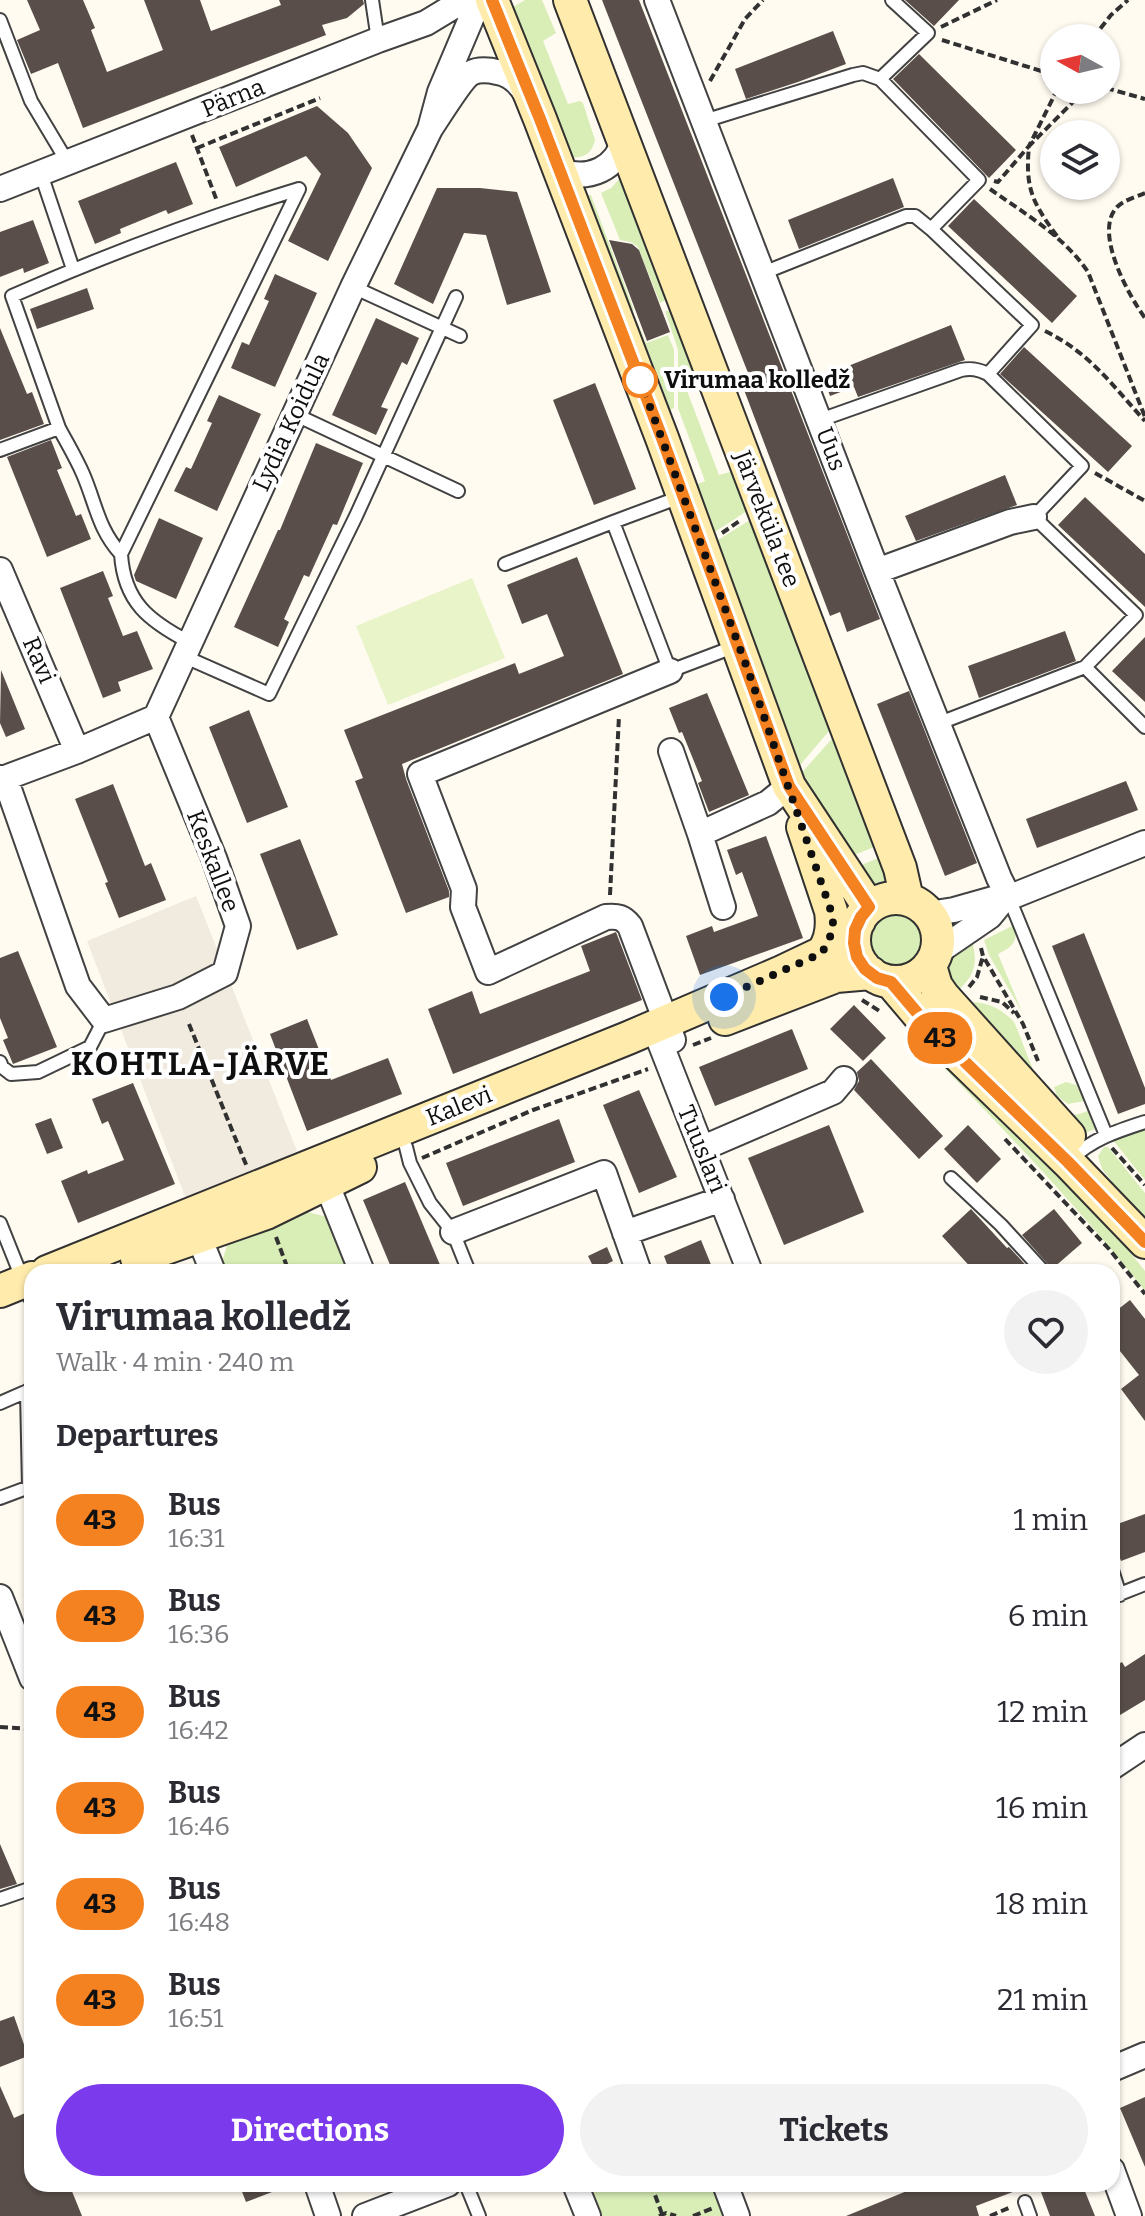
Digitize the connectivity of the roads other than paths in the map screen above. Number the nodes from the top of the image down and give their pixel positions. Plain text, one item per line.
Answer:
1 (372, 0) edge
2 (464, 0) edge
3 (479, 0) edge
4 (492, 0) edge
5 (570, 0) edge
6 (657, 0) edge
7 (892, 0) edge
8 (0, 20) edge
9 (378, 40) junction
10 (880, 79) junction
11 (701, 113) junction
12 (540, 119) junction
13 (430, 129) junction
14 (624, 139) junction
15 (68, 163) junction
16 (560, 171) junction
17 (41, 174) junction
18 (0, 189) edge
19 (931, 229) junction
20 (73, 269) junction
21 (763, 273) junction
22 (353, 287) junction
23 (456, 297) dead end
24 (442, 328) junction
25 (460, 336) dead end
26 (988, 374) junction
27 (294, 414) junction
28 (820, 420) junction
29 (59, 428) junction
30 (0, 450) edge
31 (383, 456) junction
32 (458, 491) dead end
33 (683, 496) junction
34 (1034, 517) junction
35 (613, 522) junction
36 (121, 554) junction
37 (505, 564) dead end
38 (0, 570) edge
39 (877, 571) junction
40 (739, 645) junction
41 (186, 649) junction
42 (1085, 667) junction
43 (670, 671) junction
44 (156, 717) junction
45 (937, 724) junction
46 (1145, 727) edge
47 (77, 751) junction
48 (671, 751) dead end
49 (3, 778) edge
50 (789, 786) junction
51 (700, 834) junction
52 (1145, 843) edge
53 (1006, 899) junction
54 (723, 907) dead end
55 (918, 907) junction
56 (864, 914) junction
57 (822, 953) junction
58 (933, 959) junction
59 (881, 978) junction
60 (104, 1020) junction
61 (664, 1033) junction
62 (0, 1062) edge
63 (844, 1079) dead end
64 (1145, 1122) edge
65 (406, 1147) junction
66 (703, 1148) junction
67 (1085, 1149) junction
68 (323, 1174) junction
69 (951, 1178) dead end
70 (244, 1185) junction
71 (722, 1199) junction
72 (0, 1223) edge
73 (453, 1232) junction
74 (625, 1233) junction
75 (199, 1237) junction
76 (1145, 1240) edge
77 (75, 1264) edge
78 (123, 1264) edge
79 (210, 1264) edge
80 (359, 1264) edge
81 (466, 1264) edge
82 (636, 1264) edge
83 (747, 1264) edge
84 (1037, 1264) edge
85 (24, 1277) edge
86 (24, 1289) edge
87 (0, 1309) edge
88 (24, 1393) edge
89 (0, 1403) edge
90 (24, 1489) edge
91 (0, 1498) edge
92 (1145, 1584) edge
93 (1120, 1594) edge
94 (0, 1597) edge
95 (24, 1658) edge
96 (1145, 1745) edge
97 (1120, 1762) edge
98 (24, 1891) edge
99 (0, 1899) edge
100 (1145, 2055) edge
101 (1120, 2066) edge
102 (320, 2192) edge
103 (427, 2192) edge
104 (469, 2192) edge
105 (578, 2192) edge
106 (1120, 2192) edge
107 (1025, 2202) road end
108 (328, 2216) edge
109 (365, 2216) edge
110 (479, 2216) edge
111 (588, 2216) edge
112 (1030, 2216) edge
113 (1129, 2216) edge

1 - 9 lane
2 - 9 street, Pärna
3 - 13 street, Lydia Koidula
4 - 12 main road
5 - 14 main road, Järveküla tee
6 - 11 street, Uus
7 - 10 lane
8 - 15 lane
9 - 15 street, Pärna
10 - 11 lane
10 - 19 lane
11 - 21 street, Uus
12 - 13 street, Lydia Koidula
12 - 16 main road
13 - 22 street, Lydia Koidula
14 - 16 street
14 - 55 main road, Järveküla tee
15 - 17 street, Pärna
16 - 33 main road
17 - 18 street, Pärna
17 - 20 lane
19 - 21 lane
19 - 26 lane
20 - 29 lane
20 - 36 lane
21 - 28 street, Uus
22 - 24 lane
22 - 27 street, Lydia Koidula
23 - 24 lane
24 - 25 lane
24 - 31 lane
26 - 28 lane
26 - 34 lane
27 - 31 lane
27 - 41 street, Lydia Koidula
28 - 39 street, Uus
29 - 30 lane
29 - 36 lane
31 - 32 lane
31 - 41 lane
33 - 35 lane
33 - 40 main road
34 - 39 street
34 - 42 lane
35 - 37 lane
35 - 43 lane
36 - 41 lane
38 - 47 street, Ravi
39 - 45 street, Uus
40 - 43 lane
40 - 50 main road
41 - 44 street, Lydia Koidula
42 - 45 lane
42 - 46 lane
43 - 61 street, Tuuslari
44 - 47 street
44 - 60 street, Keskallee
45 - 53 street, Uus
47 - 49 street
48 - 51 street
49 - 60 street
50 - 51 street
50 - 56 main road
50 - 57 main road
51 - 54 street
52 - 53 street
53 - 55 street
53 - 58 street
53 - 67 lane
55 - 56 main road
55 - 58 main road
56 - 57 main road, Kalevi
56 - 59 main road
57 - 61 main road, Kalevi
58 - 59 main road
58 - 67 main road
59 - 61 main road, Kalevi
59 - 67 main road
60 - 62 lane
61 - 65 main road, Kalevi
61 - 66 street, Tuuslari
61 - 68 main road, Kalevi
63 - 66 street
64 - 67 lane
65 - 68 main road, Kalevi
65 - 73 lane
66 - 71 street, Tuuslari
67 - 76 main road
68 - 70 main road, Kalevi
68 - 75 main road, Kalevi
68 - 80 street
69 - 84 lane
70 - 75 street
70 - 77 main road, Kalevi
71 - 74 street
71 - 83 street, Tuuslari
72 - 85 lane
73 - 74 street
73 - 81 lane
74 - 82 street
75 - 78 main road, Kalevi
75 - 79 street
86 - 87 main road, Kalevi
88 - 89 lane
90 - 91 lane
92 - 93 lane
94 - 95 street
96 - 97 street
98 - 99 lane
100 - 101 street
102 - 108 street
103 - 109 street
104 - 110 lane
105 - 111 street
106 - 113 street
107 - 112 lane

